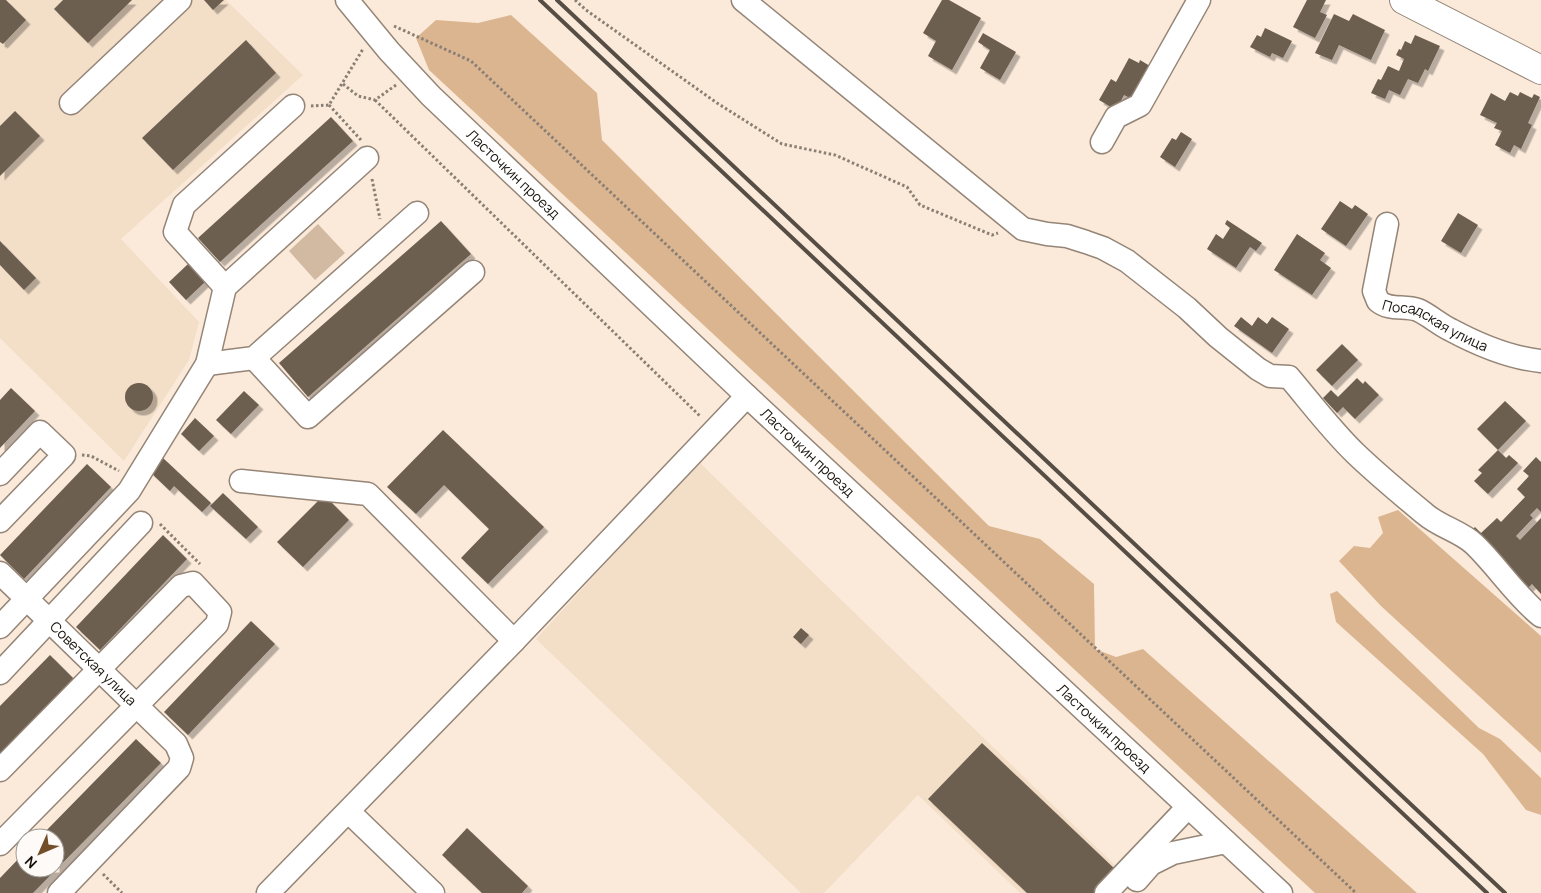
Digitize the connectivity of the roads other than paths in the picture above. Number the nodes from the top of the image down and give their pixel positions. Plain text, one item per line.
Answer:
1 (180, 0) edge
2 (347, 0) edge
3 (743, 0) edge
4 (1199, 0) edge
5 (1404, 0) edge
6 (1541, 70) edge
7 (71, 103) dead end
8 (293, 106) road end
9 (1102, 142) dead end
10 (367, 158) dead end
11 (417, 213) dead end
12 (1387, 224) dead end
13 (473, 272) dead end
14 (225, 287) junction
15 (254, 358) junction
16 (1541, 361) edge
17 (207, 364) junction
18 (747, 396) junction
19 (0, 474) edge
20 (241, 481) dead end
21 (148, 520) road end
22 (0, 521) edge
23 (0, 573) edge
24 (27, 599) junction
25 (1541, 616) edge
26 (49, 621) junction
27 (0, 626) edge
28 (514, 641) junction
29 (98, 669) junction
30 (0, 673) edge
31 (137, 706) junction
32 (0, 770) edge
33 (1188, 807) junction
34 (349, 812) junction
35 (1160, 836) junction
36 (1226, 842) junction
37 (0, 844) edge
38 (1117, 868) dead end
39 (1134, 882) dead end
40 (59, 893) edge
41 (268, 893) edge
42 (433, 893) edge
43 (1106, 893) edge
44 (1281, 893) edge

1 - 7 street
2 - 18 street, Ласточкин проезд
3 - 25 street
4 - 9 street
5 - 6 main road
8 - 14 street
10 - 14 street
11 - 15 street
12 - 16 street, Посадская улица
13 - 15 street
14 - 17 street
15 - 17 street
17 - 24 street
18 - 28 street
18 - 33 street, Ласточкин проезд
19 - 22 street
20 - 28 street
21 - 26 street
23 - 24 street, Советская улица
24 - 26 street, Советская улица
24 - 27 street
26 - 29 street, Советская улица
26 - 30 street
28 - 34 street
29 - 31 street, Советская улица
29 - 31 street
29 - 32 street
31 - 37 street
31 - 40 street, Советская улица
33 - 35 street
33 - 36 street, Ласточкин проезд
34 - 41 street
34 - 42 street
35 - 38 street
35 - 43 street
36 - 39 street
36 - 44 street, Ласточкин проезд

